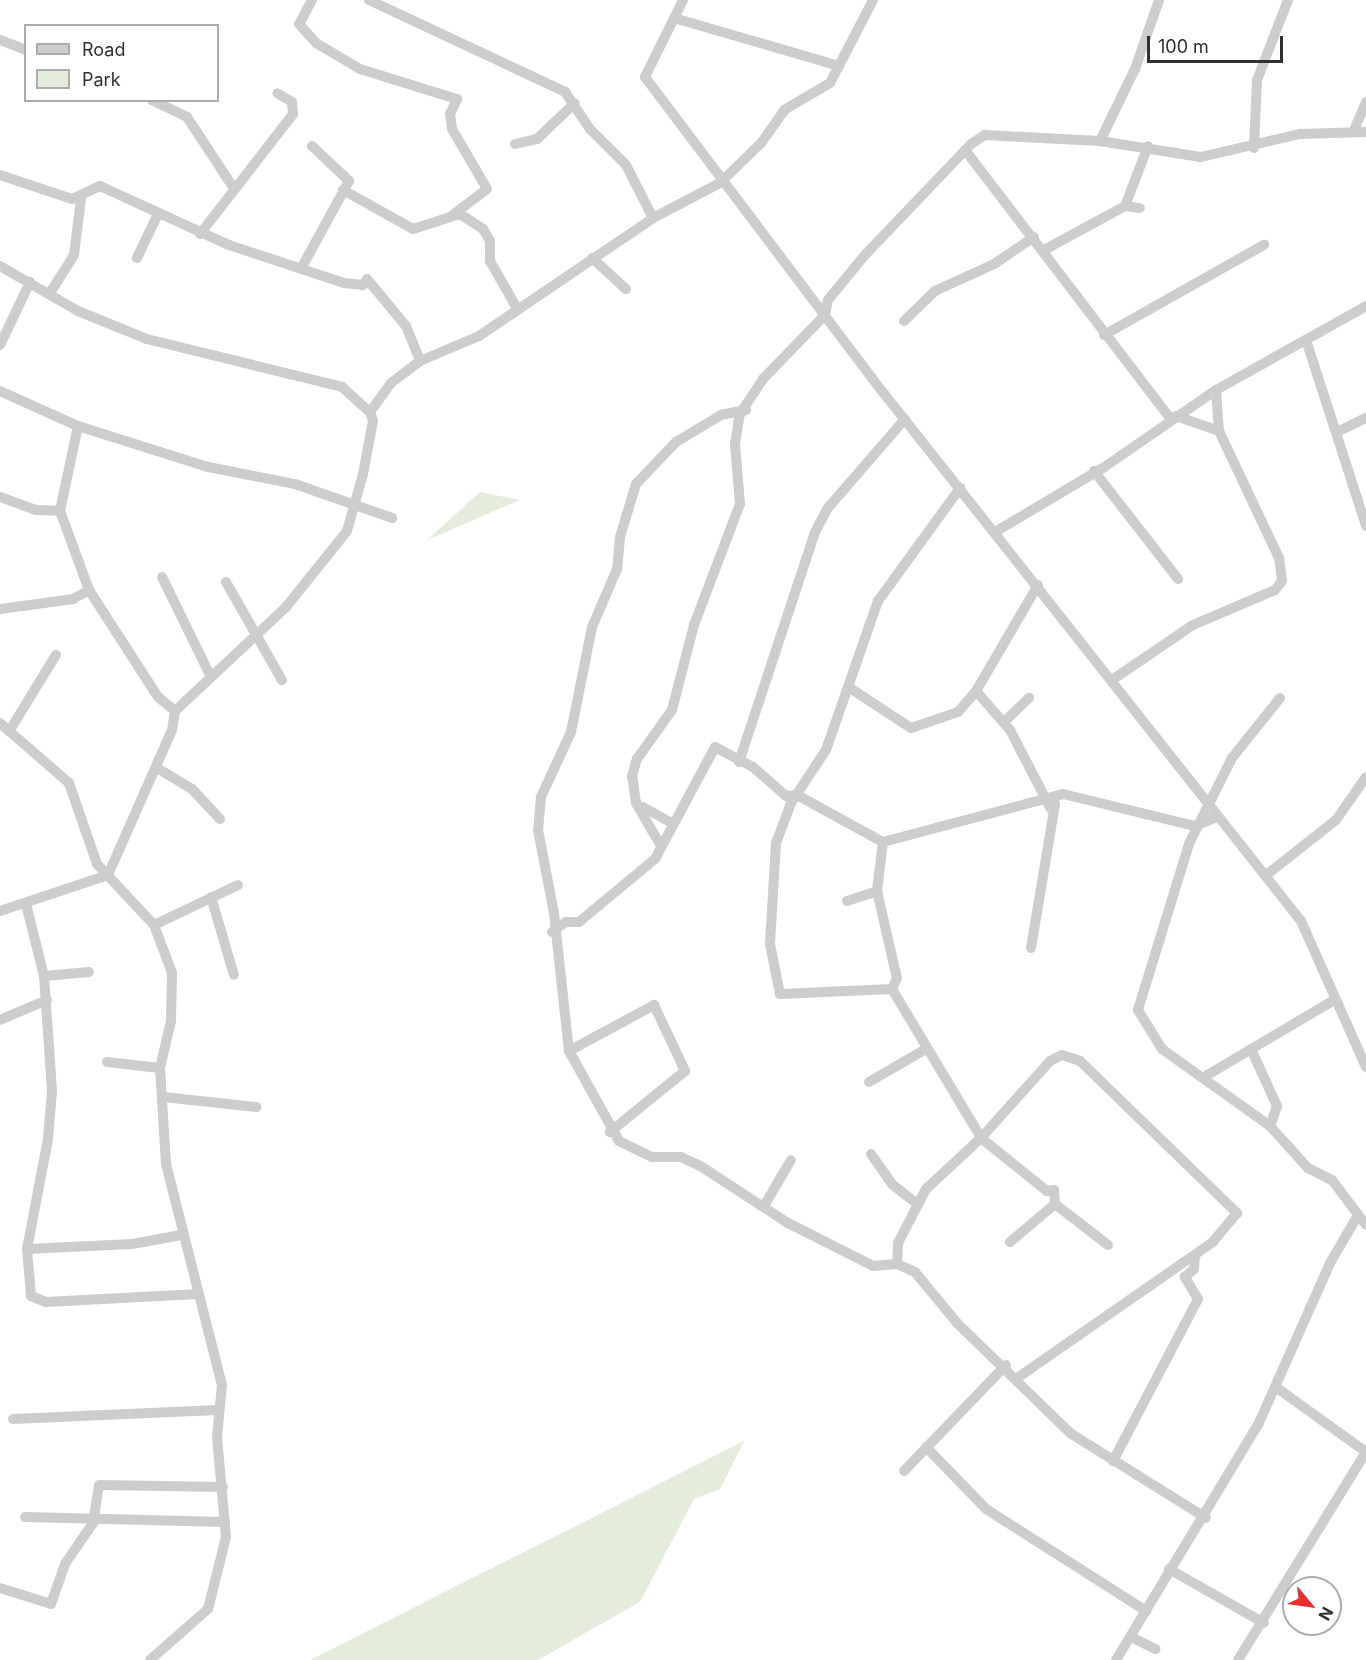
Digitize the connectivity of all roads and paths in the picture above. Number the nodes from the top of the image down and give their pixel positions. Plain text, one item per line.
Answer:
1 (312, 0) edge
2 (369, 0) edge
3 (683, 0) edge
4 (873, 0) edge
5 (1159, 0) edge
6 (1288, 0) edge
7 (674, 18) junction
8 (0, 40) edge
9 (24, 49) edge
10 (839, 66) junction
11 (277, 93) dead end
12 (156, 102) edge
13 (1366, 102) edge
14 (575, 103) junction
15 (1355, 128) junction
16 (1366, 132) edge
17 (1100, 141) junction
18 (515, 144) dead end
19 (312, 146) dead end
20 (1148, 146) junction
21 (1254, 148) junction
22 (965, 150) junction
23 (0, 175) edge
24 (720, 183) junction
25 (233, 187) junction
26 (343, 190) junction
27 (81, 199) junction
28 (1125, 206) junction
29 (1140, 208) dead end
30 (158, 214) junction
31 (450, 217) junction
32 (652, 219) junction
33 (200, 234) junction
34 (1034, 237) junction
35 (1264, 244) dead end
36 (1044, 250) junction
37 (137, 258) dead end
38 (592, 258) junction
39 (303, 265) junction
40 (0, 266) edge
41 (30, 282) junction
42 (626, 289) dead end
43 (50, 293) junction
44 (1366, 306) edge
45 (518, 310) junction
46 (825, 315) junction
47 (904, 321) dead end
48 (1104, 336) junction
49 (1306, 343) junction
50 (0, 345) edge
51 (420, 361) junction
52 (1216, 390) junction
53 (0, 391) edge
54 (746, 410) junction
55 (370, 412) junction
56 (1174, 417) junction
57 (1366, 418) edge
58 (905, 419) junction
59 (78, 426) junction
60 (1219, 431) junction
61 (1339, 431) junction
62 (1094, 471) junction
63 (960, 488) junction
64 (0, 497) edge
65 (356, 506) junction
66 (60, 511) junction
67 (392, 518) dead end
68 (1366, 526) edge
69 (995, 532) junction
70 (162, 577) dead end
71 (1178, 579) dead end
72 (226, 582) dead end
73 (1038, 585) junction
74 (89, 590) junction
75 (0, 609) edge
76 (258, 631) junction
77 (56, 654) dead end
78 (209, 673) junction
79 (282, 680) dead end
80 (1112, 680) junction
81 (850, 688) junction
82 (975, 691) junction
83 (1029, 698) dead end
84 (1280, 698) dead end
85 (175, 711) junction
86 (1004, 722) junction
87 (0, 723) edge
88 (10, 730) junction
89 (739, 762) junction
90 (157, 768) junction
91 (1366, 778) edge
92 (1063, 794) junction
93 (797, 795) junction
94 (1047, 797) junction
95 (636, 801) junction
96 (1209, 804) junction
97 (1051, 809) junction
98 (1215, 818) junction
99 (220, 819) dead end
100 (672, 823) junction
101 (1200, 826) junction
102 (882, 842) junction
103 (661, 846) junction
104 (108, 876) junction
105 (1265, 876) junction
106 (238, 885) dead end
107 (877, 891) junction
108 (211, 897) junction
109 (847, 902) dead end
110 (26, 904) junction
111 (0, 911) edge
112 (154, 925) junction
113 (552, 932) junction
114 (1031, 948) dead end
115 (89, 972) dead end
116 (234, 975) dead end
117 (44, 976) junction
118 (892, 989) junction
119 (47, 1000) junction
120 (1334, 1000) junction
121 (0, 1020) edge
122 (926, 1049) junction
123 (1251, 1049) junction
124 (569, 1052) junction
125 (107, 1062) dead end
126 (1366, 1067) edge
127 (160, 1068) junction
128 (1204, 1077) junction
129 (869, 1082) dead end
130 (163, 1097) junction
131 (256, 1107) dead end
132 (1270, 1126) junction
133 (610, 1132) junction
134 (981, 1138) junction
135 (871, 1154) dead end
136 (791, 1160) dead end
137 (916, 1203) junction
138 (1054, 1204) junction
139 (764, 1206) junction
140 (1357, 1217) junction
141 (1366, 1225) edge
142 (181, 1235) junction
143 (1010, 1242) dead end
144 (1108, 1245) dead end
145 (27, 1249) junction
146 (1195, 1255) junction
147 (897, 1264) junction
148 (198, 1294) junction
149 (1006, 1365) junction
150 (1016, 1378) junction
151 (1277, 1388) junction
152 (218, 1410) junction
153 (13, 1419) dead end
154 (926, 1447) junction
155 (1366, 1452) edge
156 (1113, 1461) junction
157 (904, 1471) dead end
158 (223, 1487) junction
159 (25, 1517) dead end
160 (1206, 1518) junction
161 (225, 1522) junction
162 (93, 1523) junction
163 (1170, 1569) junction
164 (0, 1588) edge
165 (1146, 1611) junction
166 (1264, 1623) junction
167 (1133, 1638) junction
168 (1156, 1649) dead end
169 (151, 1660) edge
170 (1116, 1660) edge
171 (1238, 1660) edge

1 - 31 street
2 - 14 street
3 - 7 street
4 - 10 street
5 - 17 street
6 - 21 street
7 - 10 street
7 - 24 street
8 - 9 street
10 - 24 street
11 - 25 street
12 - 25 street
13 - 15 street
14 - 18 street
14 - 32 street
15 - 16 street
15 - 21 street
17 - 20 street
17 - 22 street
19 - 26 street
20 - 21 street
20 - 28 street
22 - 34 street
22 - 46 street
23 - 27 street
24 - 32 street
24 - 46 street
25 - 33 street
26 - 31 street
26 - 39 street
27 - 30 street
27 - 43 street
28 - 29 street
28 - 36 street
30 - 33 street
30 - 37 street
31 - 45 street
32 - 38 street
33 - 39 street
34 - 36 street
34 - 47 street
35 - 48 street
36 - 48 street
38 - 42 street
38 - 45 street
39 - 51 street
40 - 41 street
41 - 43 street
41 - 50 street
43 - 55 street
44 - 49 street
45 - 51 street
46 - 54 street
46 - 58 street
48 - 56 street
49 - 52 street
49 - 61 street
51 - 55 street
52 - 56 street
52 - 60 street
53 - 59 street
54 - 95 street
54 - 113 street
55 - 65 street
56 - 60 street
56 - 62 street
57 - 61 street
58 - 63 street
58 - 89 street
59 - 65 street
59 - 66 street
60 - 80 street
61 - 68 street
62 - 69 street
62 - 71 street
63 - 69 street
63 - 81 street
64 - 66 street
65 - 67 street
65 - 76 street
66 - 74 street
69 - 73 street
70 - 78 street
72 - 76 street
73 - 80 street
73 - 82 street
74 - 75 street
74 - 85 street
76 - 78 street
76 - 79 street
77 - 88 street
78 - 85 street
80 - 96 street
81 - 82 street
81 - 93 street
82 - 86 street
83 - 86 street
84 - 96 street
85 - 90 street
86 - 94 street
87 - 88 street
88 - 104 street
89 - 93 street
89 - 100 street
90 - 99 street
90 - 104 street
91 - 105 street
92 - 94 street
92 - 97 street
92 - 101 street
93 - 102 street
93 - 118 street
94 - 97 street
94 - 102 street
95 - 100 street
95 - 103 street
96 - 98 street
96 - 101 street
97 - 114 street
98 - 101 street
98 - 105 street
100 - 103 street
101 - 128 street
102 - 107 street
103 - 113 street
104 - 110 street
104 - 112 street
105 - 120 street
106 - 108 street
107 - 109 street
107 - 118 street
108 - 112 street
108 - 116 street
110 - 111 street
110 - 117 street
112 - 127 street
113 - 124 street
115 - 117 street
117 - 119 street
118 - 122 street
119 - 121 street
119 - 145 street
120 - 123 street
120 - 126 street
122 - 129 street
122 - 134 street
123 - 128 street
123 - 132 street
124 - 133 street
124 - 133 street
125 - 127 street
127 - 130 street
128 - 132 street
130 - 131 street
130 - 142 street
132 - 140 street
133 - 139 street
134 - 137 street
134 - 138 street
134 - 146 street
135 - 137 street
136 - 139 street
137 - 147 street
138 - 143 street
138 - 144 street
139 - 147 street
140 - 141 street
140 - 151 street
142 - 145 street
142 - 148 street
145 - 148 street
146 - 150 street
146 - 156 street
147 - 149 street
148 - 152 street
149 - 150 street
149 - 154 street
150 - 156 street
151 - 155 street
151 - 160 street
152 - 153 street
152 - 158 street
154 - 157 street
154 - 165 street
155 - 166 street
156 - 160 street
158 - 161 street
158 - 162 street
159 - 162 street
160 - 163 street
161 - 162 street
161 - 169 street
162 - 164 street
163 - 165 street
163 - 166 street
165 - 167 street
166 - 171 street
167 - 168 street
167 - 170 street

